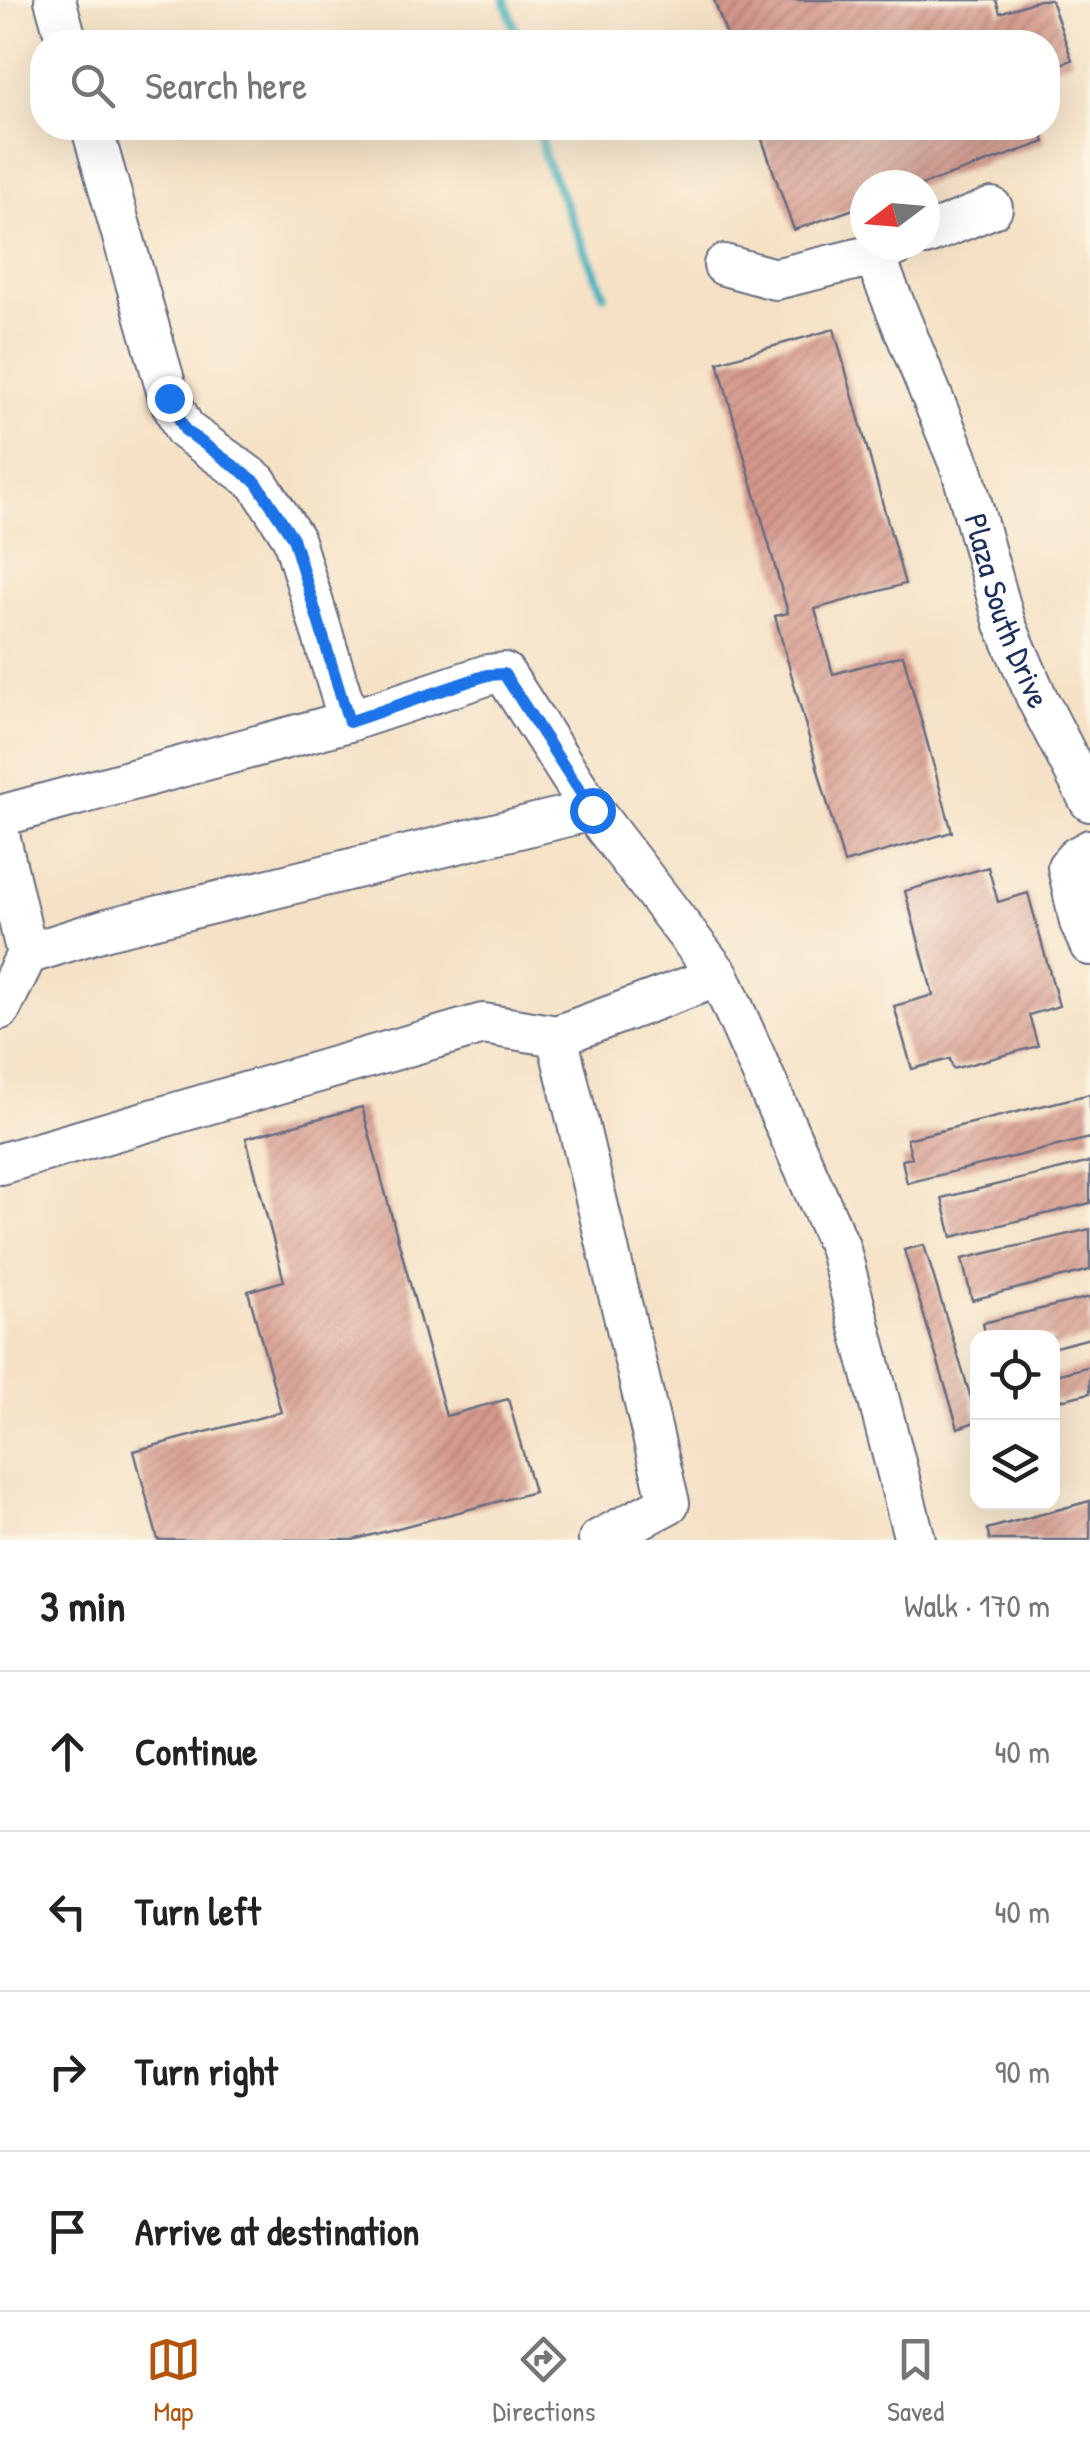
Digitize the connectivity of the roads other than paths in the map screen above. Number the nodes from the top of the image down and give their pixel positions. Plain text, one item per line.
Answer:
1 (55, 0) edge
2 (64, 30) edge
3 (95, 140) edge
4 (992, 208) dead end
5 (940, 229) edge
6 (850, 259) edge
7 (889, 260) edge
8 (724, 265) dead end
9 (349, 722) junction
10 (1090, 801) edge
11 (592, 810) junction
12 (0, 816) edge
13 (0, 839) edge
14 (1090, 850) edge
15 (1090, 945) edge
16 (27, 954) junction
17 (719, 976) junction
18 (0, 1009) edge
19 (557, 1036) junction
20 (0, 1164) edge
21 (599, 1540) edge
22 (915, 1540) edge

1 - 2 street
3 - 9 street
4 - 5 street
6 - 8 street
7 - 10 street, Plaza South Drive
9 - 11 street
9 - 12 street
11 - 16 street
11 - 17 street
13 - 16 street
14 - 15 street
16 - 18 street
17 - 19 street
17 - 22 street
19 - 20 street
19 - 21 street

